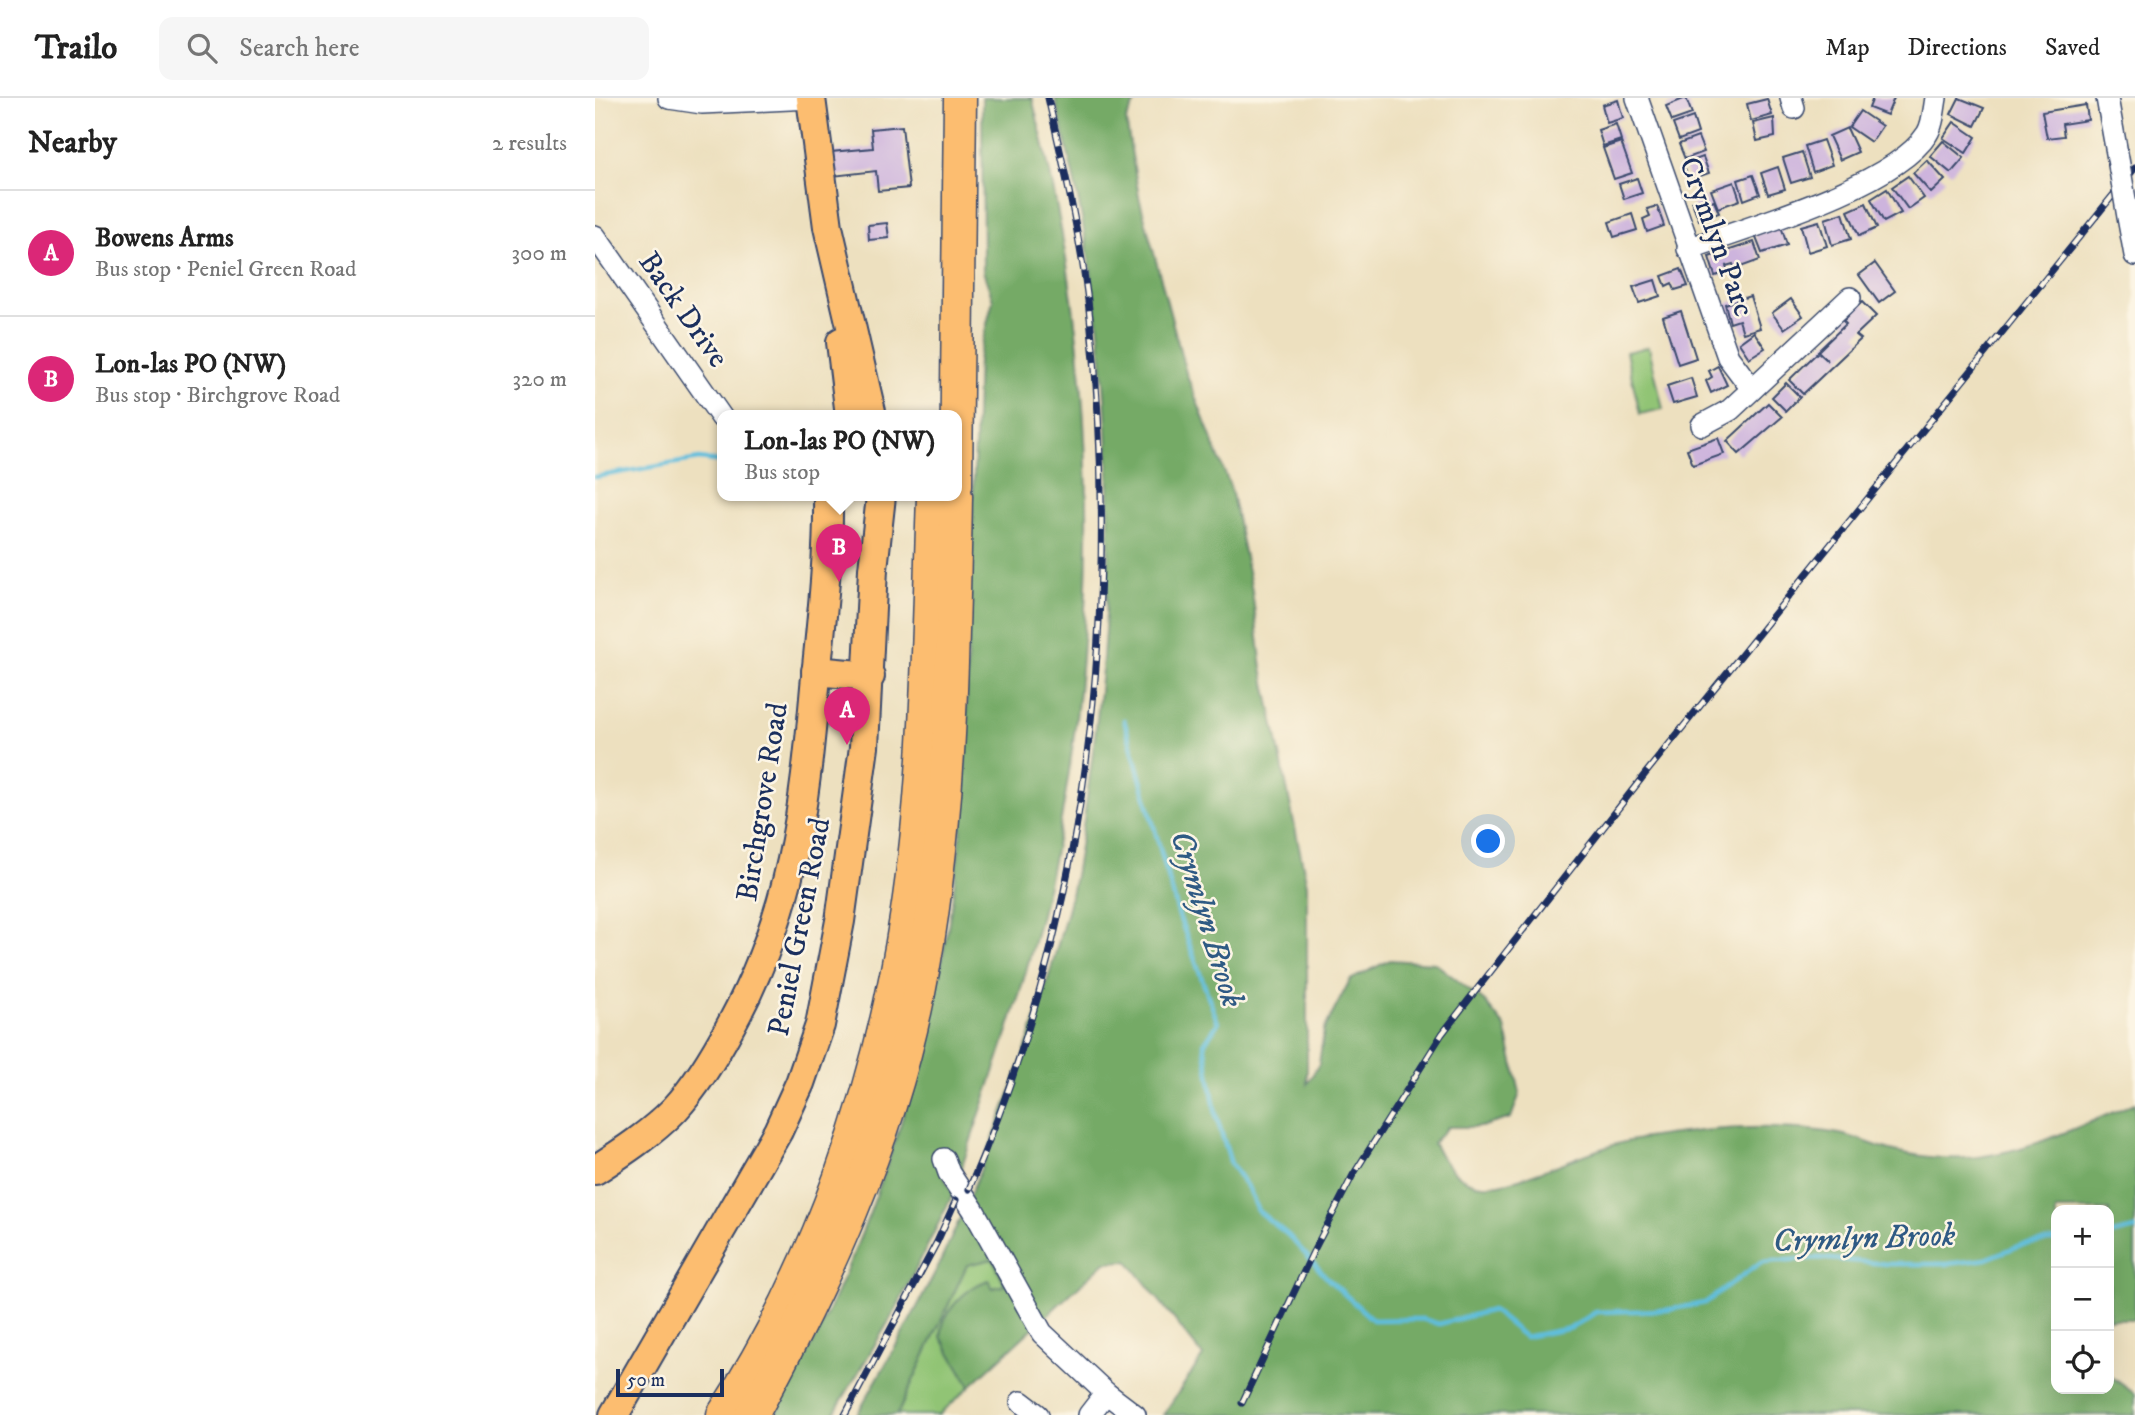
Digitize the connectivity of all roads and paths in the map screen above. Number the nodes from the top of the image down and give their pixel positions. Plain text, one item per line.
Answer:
1 (669, 98) edge
2 (811, 98) edge
3 (939, 98) edge
4 (960, 98) edge
5 (1637, 98) edge
6 (1936, 98) edge
7 (2106, 98) edge
8 (595, 236) edge
9 (1688, 249) junction
10 (2135, 255) edge
11 (835, 265) junction
12 (1850, 298) dead end
13 (1752, 389) junction
14 (849, 410) edge
15 (871, 410) edge
16 (936, 410) edge
17 (957, 410) edge
18 (717, 411) edge
19 (1702, 425) dead end
20 (828, 501) edge
21 (862, 501) edge
22 (880, 501) edge
23 (933, 501) edge
24 (956, 501) edge
25 (873, 569) junction
26 (816, 671) junction
27 (870, 676) junction
28 (944, 1159) dead end
29 (595, 1170) edge
30 (1106, 1393) junction
31 (614, 1415) edge
32 (723, 1415) edge
33 (752, 1415) edge
34 (1089, 1415) edge
35 (1135, 1415) edge

1 - 2 street
2 - 11 main road
3 - 16 highway
4 - 17 highway
5 - 9 street, Crymlyn Parc
6 - 9 street
7 - 10 street, bridge
8 - 18 street, Back Drive
9 - 13 street, Crymlyn Parc
11 - 14 main road
11 - 15 main road
12 - 13 street
13 - 19 street
20 - 26 main road, Birchgrove Road
21 - 25 main road, Peniel Green Road
22 - 25 main road, Peniel Green Road
23 - 32 highway
24 - 33 highway
25 - 27 main road, Peniel Green Road
26 - 27 main road, Birchgrove Road
26 - 29 main road, Birchgrove Road
27 - 31 main road, Peniel Green Road
28 - 30 street
30 - 34 street
30 - 35 street

